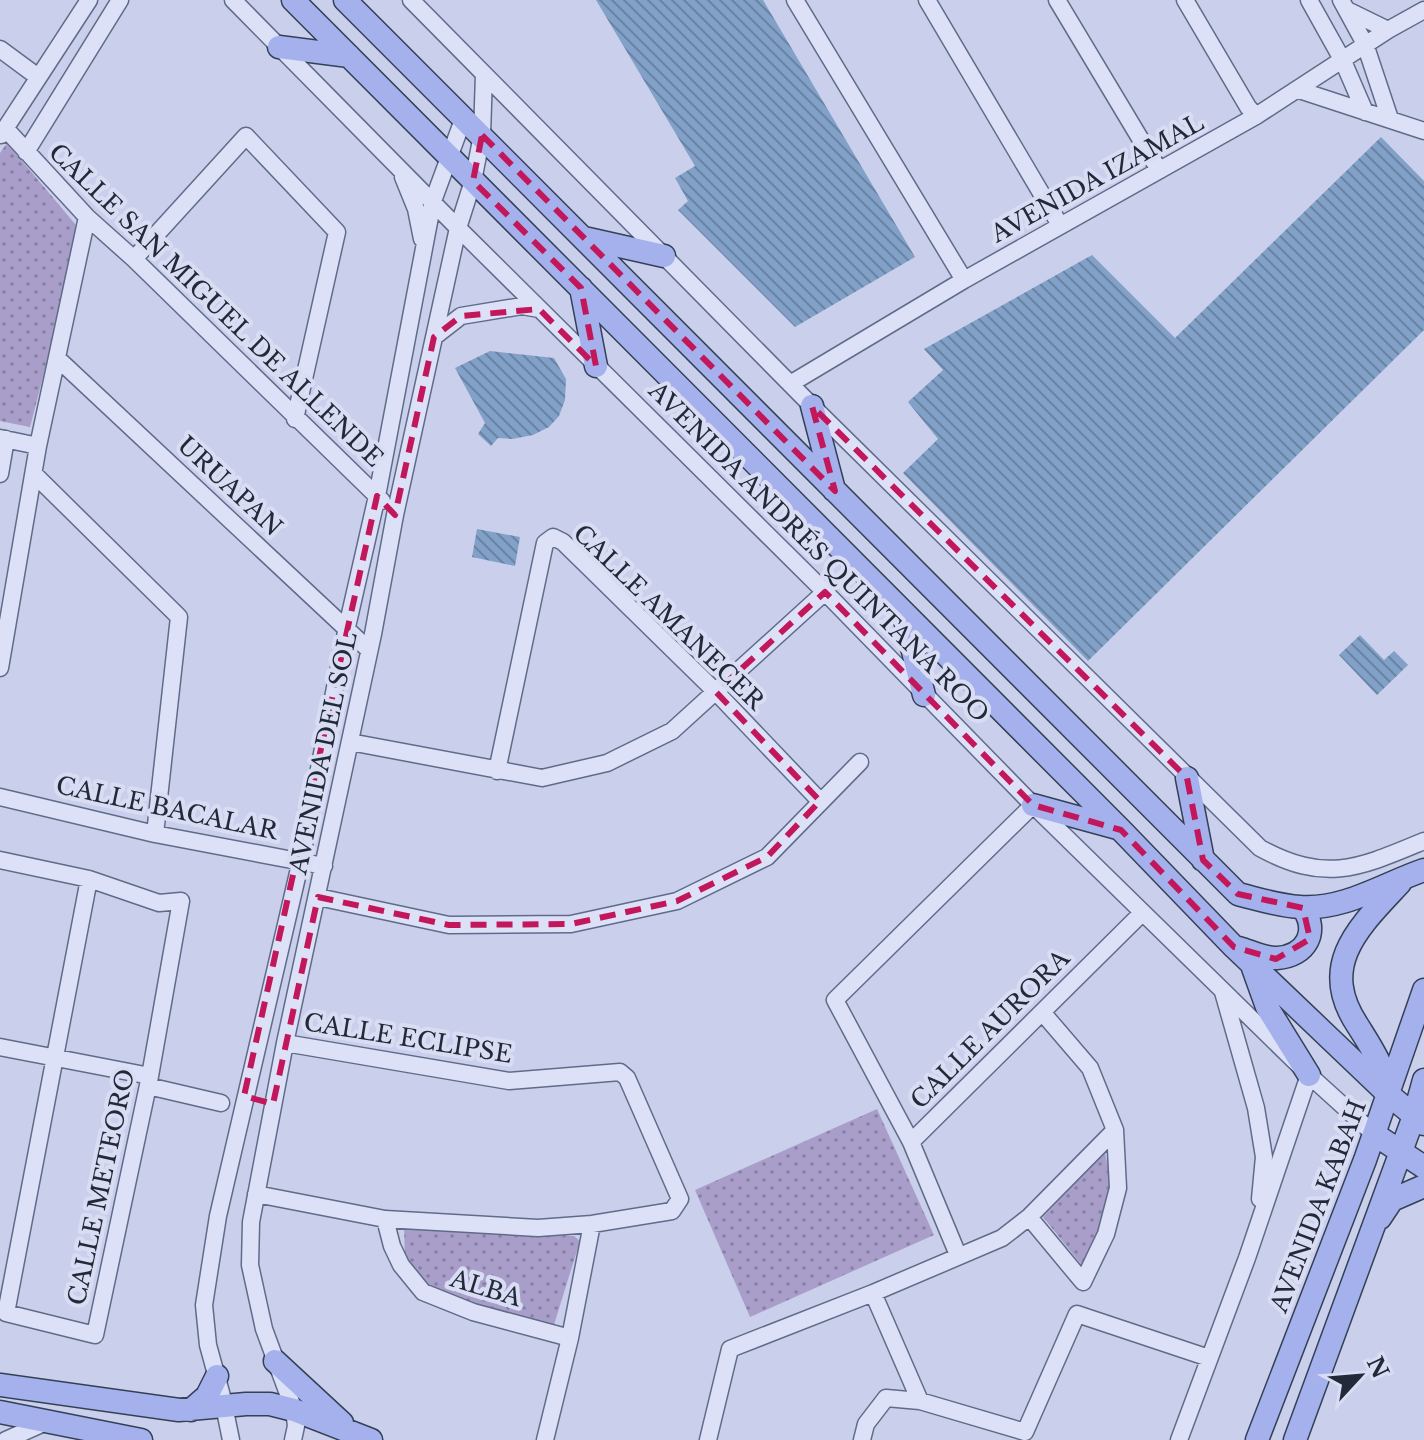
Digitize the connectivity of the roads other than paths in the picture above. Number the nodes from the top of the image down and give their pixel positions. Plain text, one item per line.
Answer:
1 (89, 0) edge
2 (120, 0) edge
3 (233, 0) edge
4 (293, 0) edge
5 (345, 0) edge
6 (411, 0) edge
7 (795, 0) edge
8 (927, 0) edge
9 (1057, 0) edge
10 (1185, 0) edge
11 (1309, 0) edge
12 (1344, 5) edge
13 (1424, 10) edge
14 (1388, 30) junction
15 (1365, 44) junction
16 (279, 47) junction
17 (0, 49) edge
18 (349, 56) junction
19 (1343, 61) junction
20 (484, 74) junction
21 (38, 77) junction
22 (1299, 90) junction
23 (1365, 112) junction
24 (1256, 116) junction
25 (464, 117) junction
26 (1390, 119) junction
27 (1424, 131) edge
28 (3, 132) edge
29 (482, 135) junction
30 (26, 152) junction
31 (449, 158) junction
32 (400, 168) junction
33 (1159, 170) junction
34 (473, 181) junction
35 (433, 201) junction
36 (87, 217) junction
37 (1060, 225) junction
38 (458, 228) junction
39 (582, 238) junction
40 (423, 247) junction
41 (664, 256) junction
42 (134, 259) junction
43 (964, 280) junction
44 (581, 288) junction
45 (539, 309) junction
46 (434, 337) junction
47 (57, 358) junction
48 (596, 366) junction
49 (790, 384) junction
50 (812, 406) junction
51 (295, 419) junction
52 (3, 439) edge
53 (38, 446) junction
54 (0, 474) edge
55 (34, 474) junction
56 (835, 492) junction
57 (377, 496) junction
58 (395, 515) junction
59 (825, 592) junction
60 (903, 611) junction
61 (347, 627) junction
62 (369, 650) junction
63 (0, 668) edge
64 (716, 692) junction
65 (924, 695) junction
66 (350, 742) junction
67 (860, 762) dead end
68 (497, 771) junction
69 (1187, 778) junction
70 (0, 797) edge
71 (820, 801) junction
72 (1033, 805) junction
73 (1121, 830) junction
74 (155, 834) junction
75 (1424, 841) edge
76 (0, 860) edge
77 (301, 860) junction
78 (1203, 860) junction
79 (324, 866) junction
80 (1414, 874) edge
81 (89, 879) junction
82 (318, 897) junction
83 (1303, 908) junction
84 (1142, 913) junction
85 (1234, 947) junction
86 (1251, 963) junction
87 (1222, 990) junction
88 (1424, 990) edge
89 (1042, 1012) junction
90 (285, 1043) junction
91 (0, 1047) edge
92 (55, 1057) junction
93 (1309, 1075) junction
94 (1424, 1080) edge
95 (149, 1081) junction
96 (1388, 1094) junction
97 (244, 1096) junction
98 (221, 1103) dead end
99 (273, 1104) junction
100 (1419, 1120) edge
101 (1115, 1130) junction
102 (1374, 1134) junction
103 (911, 1142) junction
104 (1401, 1151) junction
105 (1424, 1167) edge
106 (1424, 1186) edge
107 (256, 1194) junction
108 (1029, 1217) junction
109 (385, 1219) junction
110 (592, 1224) junction
111 (1370, 1232) junction
112 (958, 1255) junction
113 (1247, 1258) junction
114 (873, 1293) junction
115 (570, 1338) junction
116 (1209, 1358) junction
117 (275, 1361) junction
118 (217, 1376) junction
119 (0, 1385) edge
120 (920, 1401) junction
121 (224, 1407) junction
122 (191, 1410) junction
123 (294, 1410) junction
124 (0, 1412) edge
125 (46, 1422) junction
126 (361, 1436) edge
127 (6, 1440) edge
128 (141, 1440) edge
129 (231, 1440) edge
130 (293, 1440) edge
131 (545, 1440) edge
132 (708, 1440) edge
133 (862, 1440) edge
134 (1179, 1440) edge
135 (1257, 1440) edge
136 (1295, 1440) edge

1 - 21 street
2 - 30 street
3 - 16 street, AVENIDA ANDRÉS QUINTANA ROO
4 - 18 main road, AVENIDA ANDRÉS QUINTANA ROO
5 - 25 main road
6 - 20 street
7 - 43 street
8 - 37 street
9 - 33 street
10 - 24 street
11 - 19 street
12 - 14 street
12 - 15 street
13 - 14 street, AVENIDA IZAMAL
14 - 15 street, AVENIDA IZAMAL
15 - 19 street, AVENIDA IZAMAL
15 - 26 street
16 - 18 main road
16 - 32 street, AVENIDA ANDRÉS QUINTANA ROO
17 - 21 street
18 - 31 main road, AVENIDA ANDRÉS QUINTANA ROO
19 - 22 street, AVENIDA IZAMAL
19 - 23 street
20 - 29 street, AVENIDA DEL SOL
20 - 41 street
21 - 28 street
22 - 23 street
22 - 24 street, AVENIDA IZAMAL
23 - 26 street
24 - 33 street, AVENIDA IZAMAL
25 - 29 main road
25 - 31 street, AVENIDA DEL SOL
26 - 27 street
28 - 30 street, CALLE SAN MIGUEL DE ALLENDE
29 - 34 street, AVENIDA DEL SOL
29 - 39 main road
30 - 36 street, CALLE SAN MIGUEL DE ALLENDE
31 - 34 main road, AVENIDA ANDRÉS QUINTANA ROO
31 - 35 street, AVENIDA DEL SOL
32 - 35 street, AVENIDA ANDRÉS QUINTANA ROO
32 - 40 street
33 - 37 street, AVENIDA IZAMAL
34 - 38 street, AVENIDA DEL SOL
34 - 44 main road, AVENIDA ANDRÉS QUINTANA ROO
35 - 38 street, AVENIDA ANDRÉS QUINTANA ROO
35 - 40 street, AVENIDA DEL SOL
36 - 42 street, CALLE SAN MIGUEL DE ALLENDE
36 - 47 street
37 - 43 street, AVENIDA IZAMAL
38 - 45 street, AVENIDA ANDRÉS QUINTANA ROO
38 - 46 street, AVENIDA DEL SOL
39 - 41 main road
39 - 56 main road
40 - 57 street, AVENIDA DEL SOL
41 - 49 street
42 - 51 street, CALLE SAN MIGUEL DE ALLENDE
42 - 51 street
43 - 49 street, AVENIDA IZAMAL
44 - 48 main road
44 - 60 main road, AVENIDA ANDRÉS QUINTANA ROO
45 - 46 street
45 - 48 street, AVENIDA ANDRÉS QUINTANA ROO
46 - 58 street, AVENIDA DEL SOL
47 - 53 street
47 - 61 street, URUAPAN
48 - 59 street, AVENIDA ANDRÉS QUINTANA ROO
49 - 50 street
50 - 56 main road
50 - 69 street
51 - 57 street, CALLE SAN MIGUEL DE ALLENDE
52 - 53 street
52 - 54 street
53 - 55 street
55 - 63 street
55 - 74 street
56 - 78 main road
57 - 58 street, CALLE SAN MIGUEL DE ALLENDE
57 - 61 street, AVENIDA DEL SOL
58 - 62 street, AVENIDA DEL SOL
59 - 64 street
59 - 65 street, AVENIDA ANDRÉS QUINTANA ROO
60 - 65 main road
60 - 73 main road, AVENIDA ANDRÉS QUINTANA ROO
61 - 62 street, URUAPAN
61 - 77 street, AVENIDA DEL SOL
62 - 66 street, AVENIDA DEL SOL
64 - 68 street
64 - 68 street, CALLE AMANECER
64 - 71 street, CALLE AMANECER
65 - 72 street, AVENIDA ANDRÉS QUINTANA ROO
66 - 68 street
66 - 79 street, AVENIDA DEL SOL
67 - 71 street
69 - 75 street
69 - 78 main road
70 - 74 street, CALLE BACALAR
71 - 82 street
72 - 73 main road
72 - 84 street, AVENIDA ANDRÉS QUINTANA ROO
72 - 103 street, CALLE AURORA
73 - 85 main road, AVENIDA ANDRÉS QUINTANA ROO
74 - 77 street, CALLE BACALAR
76 - 81 street, CALLE METEORO
77 - 79 street, CALLE BACALAR
77 - 97 street, AVENIDA DEL SOL
78 - 83 main road
79 - 82 street, AVENIDA DEL SOL
80 - 83 main road
80 - 96 main road
81 - 92 street, CALLE METEORO
81 - 95 street, CALLE METEORO
82 - 90 street, AVENIDA DEL SOL
83 - 85 main road
84 - 87 street, AVENIDA ANDRÉS QUINTANA ROO
84 - 89 street, CALLE AURORA
85 - 86 main road, AVENIDA ANDRÉS QUINTANA ROO
86 - 93 main road
86 - 96 main road, AVENIDA ANDRÉS QUINTANA ROO
87 - 93 street, AVENIDA ANDRÉS QUINTANA ROO
87 - 113 street
88 - 96 main road, AVENIDA KABAH
89 - 101 street
89 - 103 street, CALLE AURORA
90 - 99 street, AVENIDA DEL SOL
90 - 110 street, CALLE ECLIPSE
91 - 92 street
92 - 95 street
92 - 95 street, CALLE METEORO
93 - 102 street, AVENIDA ANDRÉS QUINTANA ROO
93 - 113 street
94 - 100 main road
95 - 98 street
96 - 100 main road, AVENIDA ANDRÉS QUINTANA ROO
96 - 102 main road, AVENIDA KABAH
97 - 99 street
97 - 118 street, AVENIDA DEL SOL
99 - 107 street, AVENIDA DEL SOL
100 - 104 main road
101 - 108 street
101 - 108 street
102 - 104 main road
102 - 135 main road, AVENIDA KABAH
103 - 112 street
104 - 105 main road
104 - 111 main road
106 - 111 main road
107 - 109 street, CALLE ECLIPSE
107 - 117 street, AVENIDA DEL SOL
108 - 112 street
109 - 110 street, CALLE ECLIPSE
109 - 115 street, ALBA
110 - 115 street
111 - 136 main road
112 - 114 street
113 - 116 street
114 - 120 street
114 - 132 street
115 - 131 street
116 - 120 street
116 - 134 street
117 - 123 street, AVENIDA DEL SOL
117 - 126 main road
118 - 121 street, AVENIDA DEL SOL
118 - 122 main road
119 - 122 main road
120 - 133 street
121 - 122 main road
121 - 123 main road
121 - 129 street, AVENIDA DEL SOL
123 - 126 main road
123 - 130 street, AVENIDA DEL SOL
124 - 125 main road
125 - 127 street
125 - 128 main road

